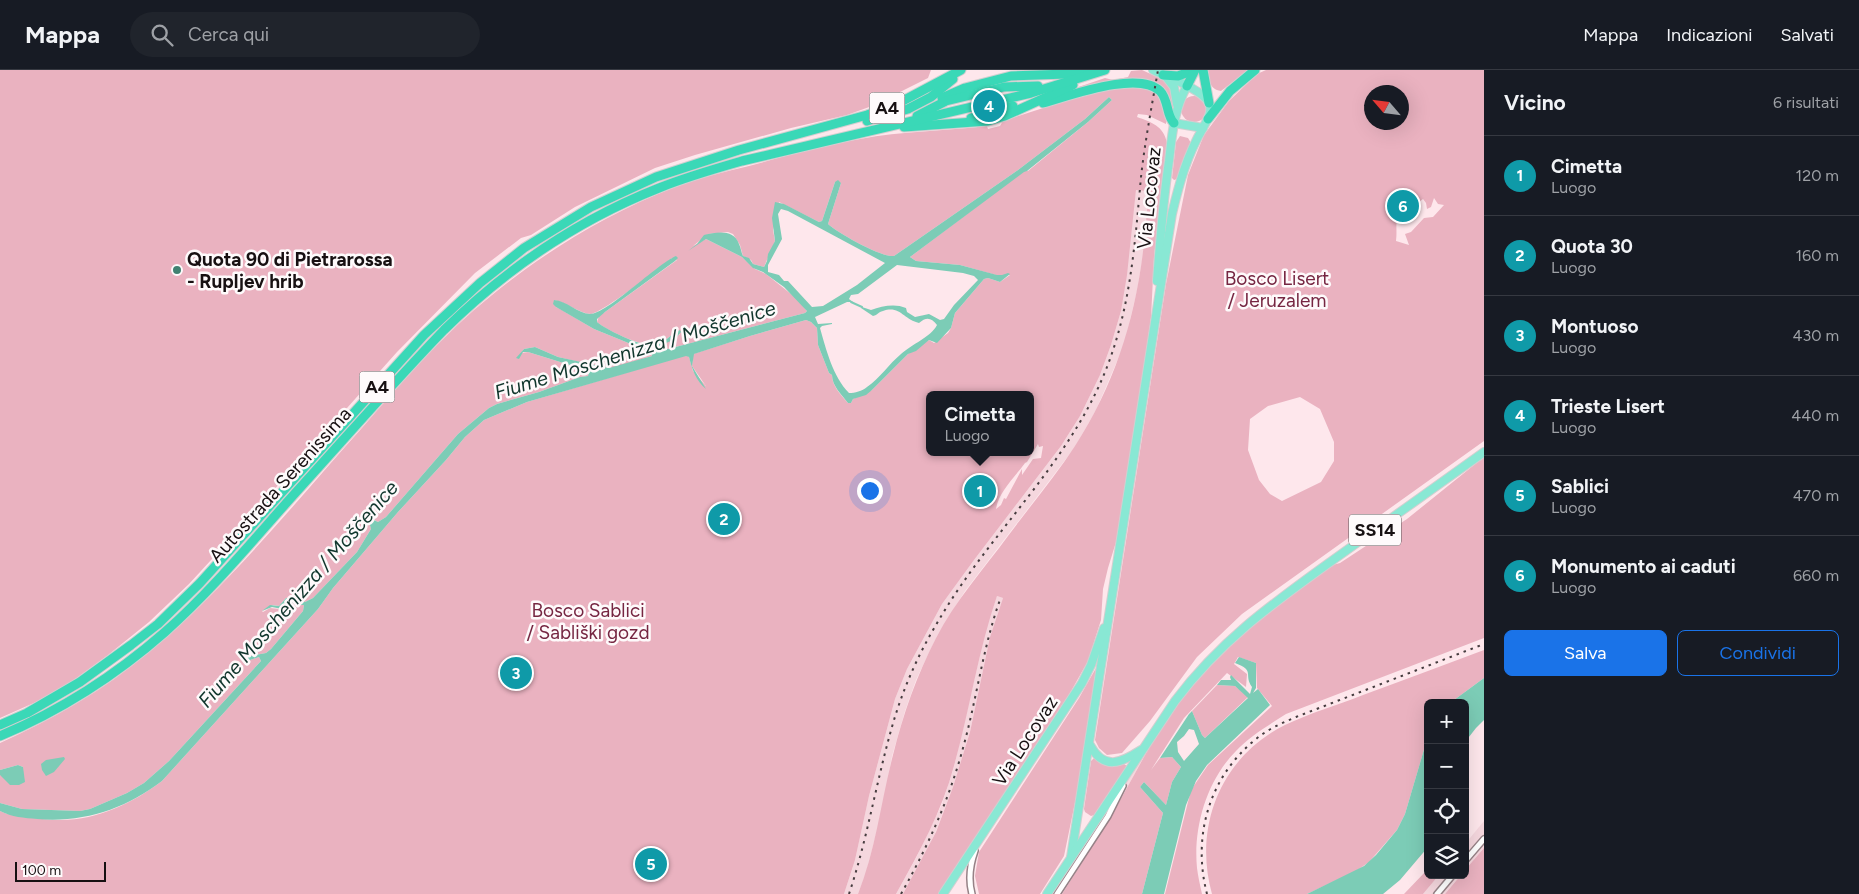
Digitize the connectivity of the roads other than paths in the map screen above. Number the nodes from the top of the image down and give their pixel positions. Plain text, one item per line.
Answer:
1 (954, 70) edge
2 (963, 70) edge
3 (1020, 70) edge
4 (1041, 70) edge
5 (1076, 70) edge
6 (1094, 70) edge
7 (1106, 70) edge
8 (1153, 70) edge
9 (1195, 70) edge
10 (1203, 70) edge
11 (1255, 70) edge
12 (1164, 75) junction
13 (994, 80) junction
14 (1187, 86) junction
15 (1209, 103) junction
16 (1025, 106) junction
17 (1178, 108) junction
18 (1003, 110) junction
19 (1208, 118) junction
20 (1174, 123) junction
21 (1203, 128) junction
22 (879, 129) junction
23 (808, 132) junction
24 (1155, 316) junction
25 (1484, 452) edge
26 (1112, 595) junction
27 (0, 725) edge
28 (0, 736) edge
29 (1090, 745) junction
30 (1144, 747) junction
31 (1131, 768) junction
32 (1484, 838) edge
33 (977, 845) junction
34 (1469, 856) edge
35 (1071, 857) junction
36 (1450, 879) edge
37 (943, 894) edge
38 (972, 894) edge
39 (1047, 894) edge
40 (1057, 894) edge
41 (1437, 894) edge

1 - 23 highway
2 - 23 highway, A4
3 - 13 highway, A4
4 - 5 highway
6 - 13 highway, A4
7 - 16 highway, A4
7 - 18 highway, A4
7 - 22 highway, A4
8 - 12 main road
9 - 12 highway
9 - 14 highway
10 - 15 highway
11 - 19 highway
12 - 14 main road
12 - 17 main road
13 - 22 highway, A4
14 - 15 main road
14 - 17 main road, Via Locovaz
15 - 19 main road, Via Locovaz
16 - 18 highway
16 - 20 highway
16 - 22 highway, A4
17 - 20 main road, Via Locovaz
18 - 22 highway, A4
19 - 21 main road, Via Locovaz
20 - 21 main road
20 - 24 main road, Via Locovaz
21 - 24 main road, Via Locovaz
22 - 28 highway, Autostrada Serenissima / A4
23 - 27 highway, Autostrada Serenissima / A4
24 - 26 main road, Via Locovaz
25 - 30 main road, SS14
26 - 29 main road, Via Locovaz
26 - 33 main road, Via Locovaz
29 - 30 main road
29 - 35 main road, Via Locovaz
30 - 31 main road, SS14
31 - 35 main road, SS14
31 - 40 street
32 - 34 street
33 - 37 main road, Via Locovaz
33 - 38 street
35 - 39 main road, SS14
36 - 41 street

